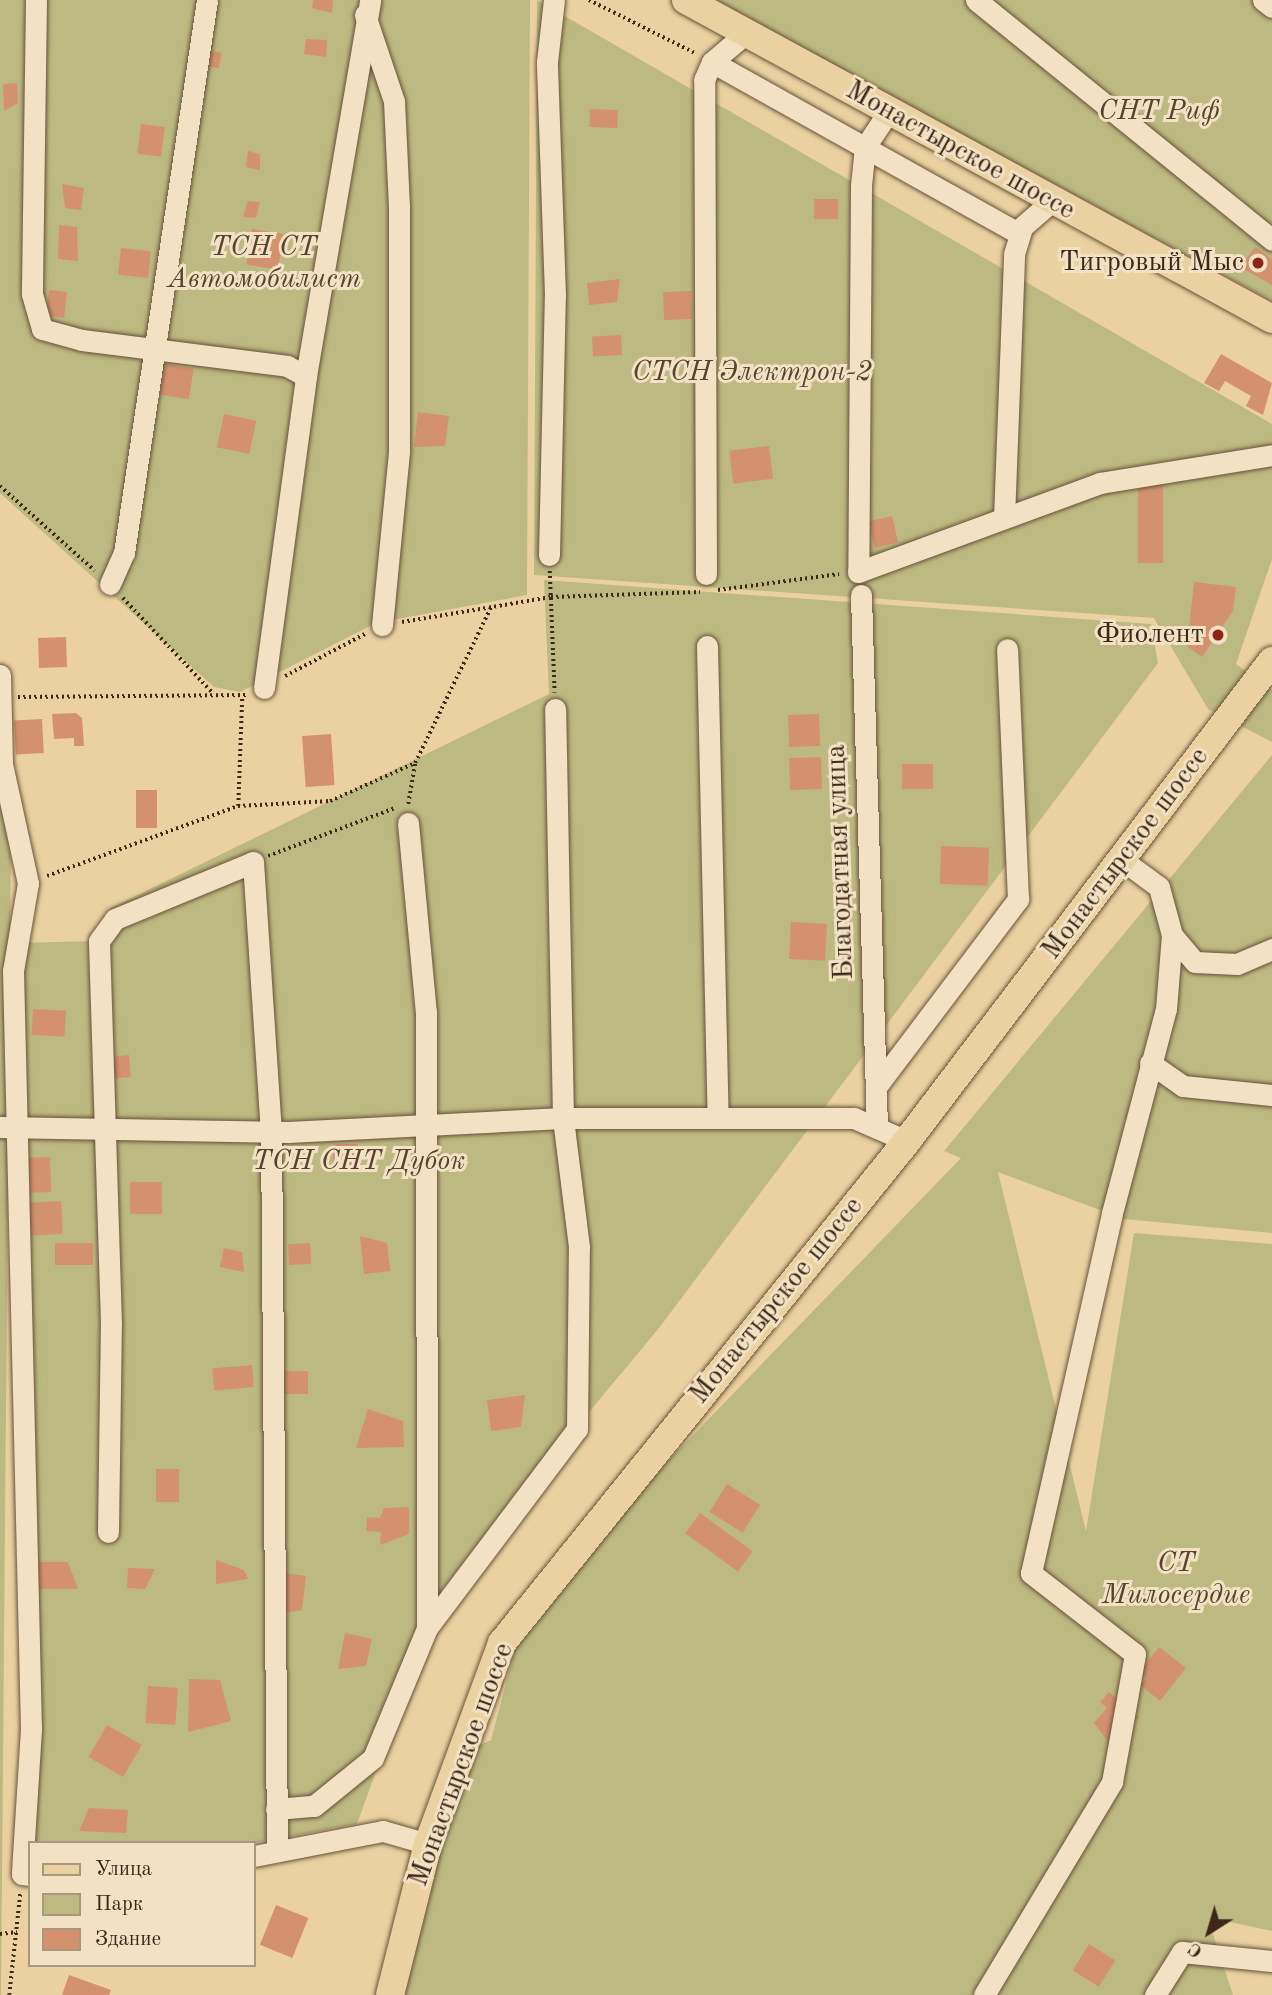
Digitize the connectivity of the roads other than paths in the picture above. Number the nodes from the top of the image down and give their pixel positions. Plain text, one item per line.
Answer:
1 (36, 0) edge
2 (207, 0) edge
3 (554, 0) edge
4 (687, 0) edge
5 (976, 0) edge
6 (1263, 0) edge
7 (367, 7) edge
8 (1272, 7) edge
9 (746, 33) junction
10 (712, 62) junction
11 (889, 111) junction
12 (865, 147) junction
13 (1050, 203) junction
14 (1018, 233) junction
15 (1272, 240) edge
16 (1272, 319) edge
17 (157, 345) junction
18 (306, 376) junction
19 (1272, 455) edge
20 (1004, 518) junction
21 (549, 555) road end
22 (706, 574) dead end
23 (110, 584) dead end
24 (861, 595) dead end
25 (382, 625) road end
26 (707, 646) dead end
27 (1007, 649) dead end
28 (1272, 661) edge
29 (0, 676) edge
30 (264, 688) road end
31 (1, 705) edge
32 (555, 709) road end
33 (408, 813) road end
34 (1121, 859) junction
35 (1172, 935) junction
36 (1272, 948) edge
37 (1150, 1063) junction
38 (876, 1087) junction
39 (1272, 1095) edge
40 (563, 1118) junction
41 (718, 1118) junction
42 (426, 1125) junction
43 (7, 1127) edge
44 (877, 1128) junction
45 (101, 1130) junction
46 (271, 1131) junction
47 (907, 1141) junction
48 (108, 1532) dead end
49 (427, 1628) junction
50 (276, 1809) junction
51 (428, 1844) junction
52 (277, 1850) junction
53 (256, 1855) edge
54 (26, 1874) edge
55 (1272, 1961) edge
56 (390, 1995) edge
57 (984, 1995) edge
58 (1155, 1995) edge

1 - 17 street
2 - 17 street
3 - 21 street
4 - 9 main road, Монастырское шоссе
5 - 15 street
6 - 8 street
7 - 18 street
7 - 25 street
9 - 10 street
9 - 11 main road, Монастырское шоссе
10 - 12 street
10 - 22 street
11 - 12 street
11 - 13 main road, Монастырское шоссе
12 - 14 street
12 - 20 street
13 - 14 street
13 - 16 main road, Монастырское шоссе
14 - 20 street
17 - 18 street
17 - 23 street
18 - 30 street
19 - 20 street
24 - 38 street, Благодатная улица
26 - 41 street
27 - 38 street
28 - 34 main road, Монастырское шоссе
29 - 31 street
31 - 43 street
32 - 40 street
33 - 42 street
34 - 35 street
34 - 47 main road, Монастырское шоссе
35 - 36 street
35 - 37 street
37 - 39 street
37 - 57 street
38 - 44 street, Благодатная улица
40 - 41 street
40 - 42 street
40 - 49 street
41 - 44 street
42 - 46 street
42 - 49 street
43 - 45 street
43 - 54 street
44 - 47 street
45 - 46 street
45 - 46 street
45 - 48 street
46 - 50 street
47 - 51 main road, Монастырское шоссе
49 - 50 street
50 - 52 street
51 - 52 street
51 - 56 main road, Монастырское шоссе
52 - 53 street
55 - 58 street

